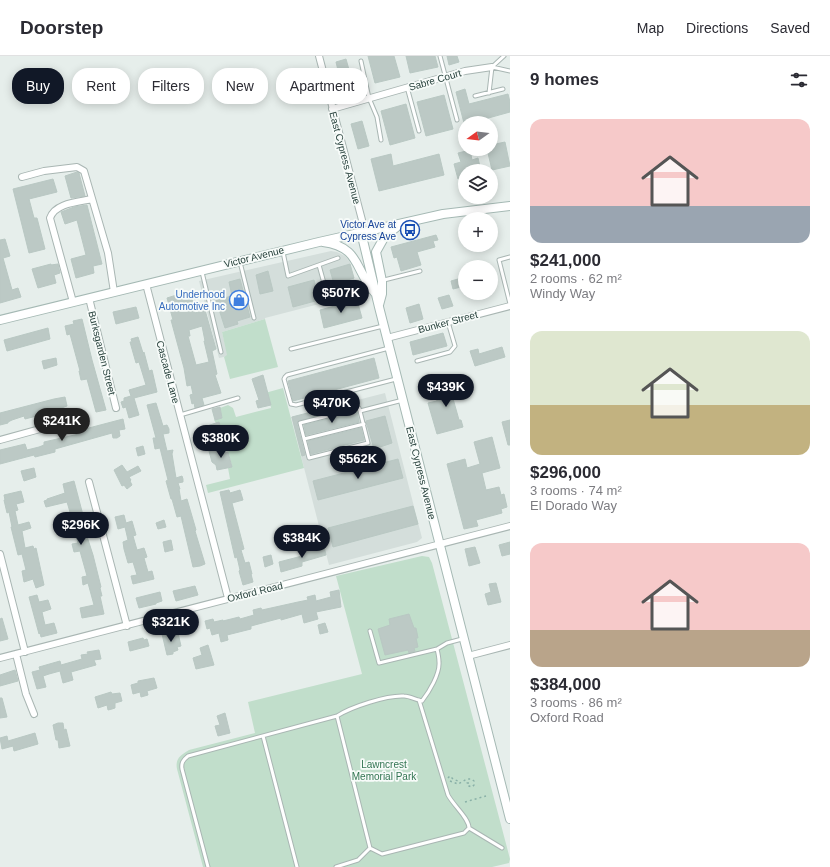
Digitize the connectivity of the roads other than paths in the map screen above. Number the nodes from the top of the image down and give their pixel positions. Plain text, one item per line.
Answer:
1 (319, 56) edge
2 (440, 56) edge
3 (504, 56) edge
4 (362, 61) dead end
5 (492, 67) junction
6 (510, 71) edge
7 (446, 76) junction
8 (407, 87) junction
9 (503, 89) dead end
10 (489, 92) junction
11 (475, 96) dead end
12 (369, 98) junction
13 (332, 109) junction
14 (457, 120) dead end
15 (419, 131) dead end
16 (381, 140) dead end
17 (22, 177) dead end
18 (92, 199) junction
19 (510, 206) edge
20 (404, 222) junction
21 (361, 232) junction
22 (319, 242) junction
23 (283, 250) junction
24 (510, 257) edge
25 (338, 258) dead end
26 (240, 260) junction
27 (319, 265) junction
28 (202, 270) junction
29 (420, 271) dead end
30 (382, 281) junction
31 (367, 283) junction
32 (146, 284) junction
33 (114, 292) junction
34 (375, 293) junction
35 (89, 298) junction
36 (73, 302) junction
37 (510, 305) edge
38 (379, 307) junction
39 (254, 318) dead end
40 (0, 320) edge
41 (448, 322) junction
42 (383, 326) junction
43 (387, 338) junction
44 (389, 348) junction
45 (291, 349) dead end
46 (221, 352) dead end
47 (417, 360) dead end
48 (397, 379) junction
49 (238, 398) dead end
50 (403, 400) junction
51 (116, 408) dead end
52 (360, 411) junction
53 (180, 415) junction
54 (69, 421) dead end
55 (364, 424) junction
56 (304, 439) junction
57 (0, 440) edge
58 (89, 482) dead end
59 (510, 526) edge
60 (440, 545) junction
61 (0, 554) edge
62 (228, 598) junction
63 (127, 626) junction
64 (370, 631) dead end
65 (464, 639) junction
66 (510, 645) edge
67 (437, 649) junction
68 (25, 652) junction
69 (16, 654) junction
70 (468, 656) junction
71 (0, 658) edge
72 (418, 700) junction
73 (34, 714) dead end
74 (337, 716) junction
75 (263, 736) junction
76 (509, 808) edge
77 (510, 819) edge
78 (469, 828) junction
79 (370, 848) junction
80 (502, 848) dead end
81 (208, 867) edge
82 (297, 867) edge
83 (336, 867) edge

1 - 13 street, East Cypress Avenue
2 - 7 lane
3 - 5 lane
4 - 12 lane
5 - 6 lane
5 - 7 street, Sabre Court
5 - 10 lane
7 - 8 street, Sabre Court
7 - 14 lane
8 - 12 street, Sabre Court
8 - 15 lane
9 - 10 lane
10 - 11 lane
12 - 13 street, Sabre Court
12 - 16 lane
13 - 21 street, East Cypress Avenue
17 - 18 street
18 - 33 street
18 - 36 street
19 - 20 main road, Victor Avenue
20 - 21 main road, Victor Avenue
20 - 30 main road
21 - 22 main road, Victor Avenue
21 - 34 main road, East Cypress Avenue
22 - 23 main road, Victor Avenue
22 - 31 main road
23 - 26 main road, Victor Avenue
23 - 27 lane
24 - 37 lane
25 - 27 lane
26 - 28 main road, Victor Avenue
26 - 39 lane
27 - 31 lane
28 - 32 main road, Victor Avenue
28 - 46 lane
29 - 30 lane
30 - 38 main road
31 - 34 main road
32 - 33 main road, Victor Avenue
32 - 53 street, Cascade Lane
33 - 35 main road, Victor Avenue
34 - 38 main road, East Cypress Avenue
35 - 36 main road, Victor Avenue
35 - 51 street, Burksgarden Street
36 - 40 main road, Victor Avenue
37 - 41 street, Bunker Street
38 - 42 main road, East Cypress Avenue
41 - 43 street, Bunker Street
41 - 47 lane
42 - 43 main road, East Cypress Avenue
42 - 45 lane
43 - 44 main road, East Cypress Avenue
44 - 48 main road, East Cypress Avenue
44 - 48 lane
48 - 50 main road, East Cypress Avenue
49 - 53 lane
50 - 52 lane
50 - 60 main road, East Cypress Avenue
52 - 55 lane
52 - 56 lane
53 - 62 street, Cascade Lane
54 - 57 street
55 - 56 lane
55 - 56 lane
58 - 63 street
59 - 60 street, Oxford Road
60 - 62 street, Oxford Road
60 - 65 main road, East Cypress Avenue
61 - 68 street
62 - 63 street, Oxford Road
63 - 68 street, Oxford Road
64 - 67 lane
65 - 67 lane
65 - 70 main road, East Cypress Avenue
66 - 70 street
67 - 72 lane
68 - 69 street, Oxford Road
69 - 71 street, Oxford Road
69 - 73 street
70 - 76 main road, East Cypress Avenue
72 - 74 lane
72 - 78 lane
74 - 75 lane
74 - 79 lane
75 - 81 lane
75 - 82 lane
76 - 77 main road, East Cypress Avenue
78 - 79 lane
78 - 80 lane
79 - 83 lane

